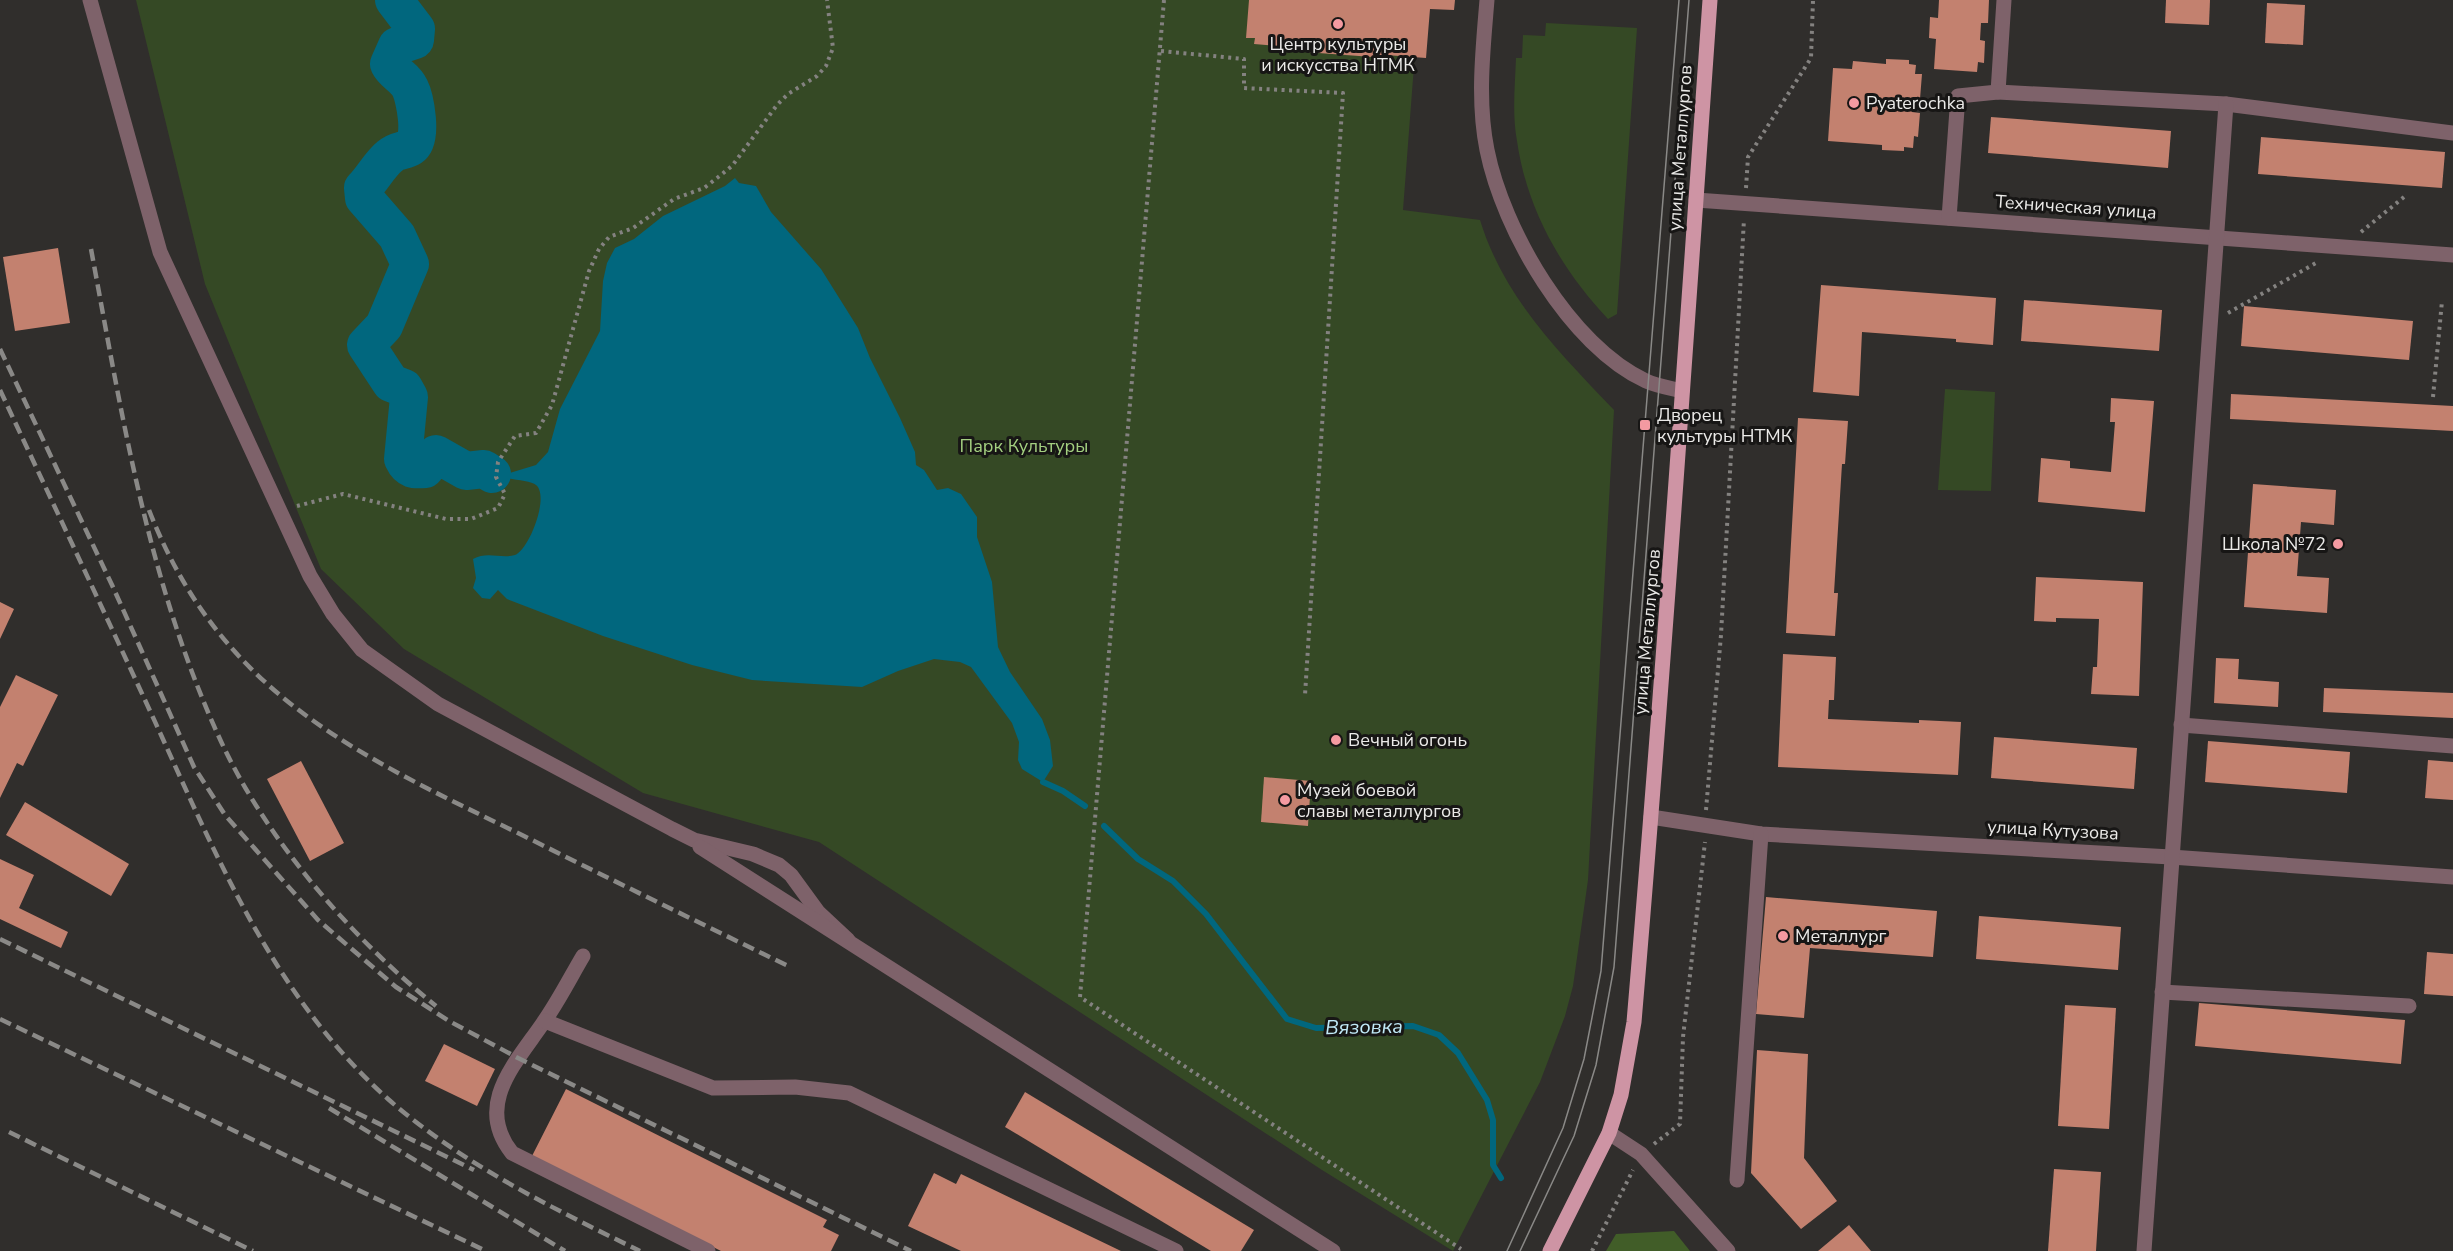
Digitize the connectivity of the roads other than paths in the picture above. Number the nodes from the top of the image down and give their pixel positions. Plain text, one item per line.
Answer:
1 (90, 0) edge
2 (1487, 0) edge
3 (1710, 0) edge
4 (2004, 0) edge
5 (1998, 92) junction
6 (2226, 104) junction
7 (2453, 133) edge
8 (1696, 200) junction
9 (1949, 218) junction
10 (2218, 237) junction
11 (2453, 255) edge
12 (1682, 391) junction
13 (2181, 725) junction
14 (2453, 746) edge
15 (1651, 817) junction
16 (672, 829) junction
17 (1761, 834) junction
18 (2171, 857) junction
19 (2453, 877) edge
20 (848, 940) junction
21 (583, 956) dead end
22 (2162, 992) junction
23 (2409, 1006) dead end
24 (545, 1021) junction
25 (1609, 1133) junction
26 (1737, 1180) dead end
27 (708, 1251) edge
28 (1176, 1251) edge
29 (1333, 1251) edge
30 (1550, 1251) edge
31 (1728, 1251) edge
32 (2144, 1251) edge

1 - 16 street
2 - 12 street
3 - 8 main road, улица Металлургов
4 - 5 street
5 - 6 street
5 - 9 street
6 - 7 street
6 - 10 street
8 - 9 street, Техническая улица
8 - 12 main road, улица Металлургов
9 - 10 street, Техническая улица
10 - 11 street, Техническая улица
10 - 13 street
12 - 15 main road, улица Металлургов
13 - 14 street
13 - 18 street
15 - 17 street, улица Кутузова
15 - 25 main road, улица Металлургов
16 - 20 street
16 - 20 street
17 - 18 street, улица Кутузова
17 - 26 street
18 - 19 street, улица Кутузова
18 - 22 street
20 - 29 street
21 - 24 street
22 - 23 street
22 - 32 street
24 - 27 street
24 - 28 street
25 - 30 main road, улица Металлургов
25 - 31 street

